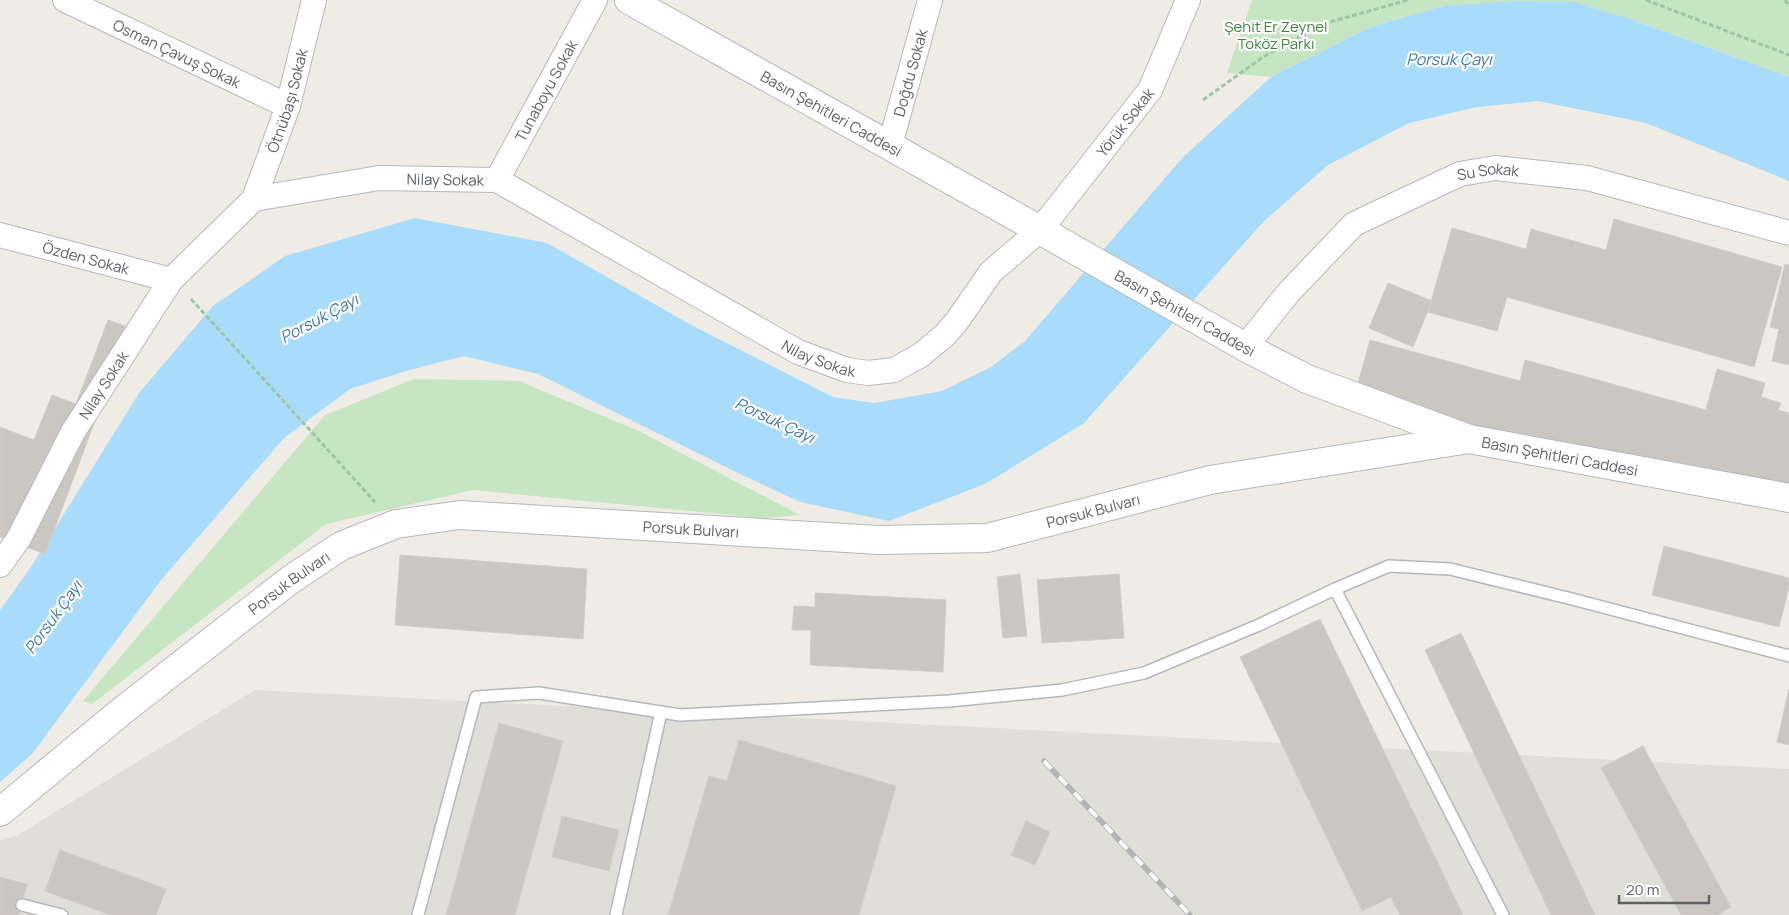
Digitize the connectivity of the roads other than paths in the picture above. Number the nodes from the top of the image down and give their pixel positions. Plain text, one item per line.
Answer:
1 (65, 0) edge
2 (314, 0) edge
3 (595, 0) edge
4 (629, 0) edge
5 (930, 0) edge
6 (1188, 0) edge
7 (288, 106) junction
8 (890, 145) junction
9 (497, 180) junction
10 (254, 199) junction
11 (1040, 230) junction
12 (1789, 233) edge
13 (0, 235) edge
14 (171, 280) junction
15 (1244, 346) junction
16 (1468, 439) junction
17 (1789, 497) edge
18 (10, 534) edge
19 (0, 565) edge
20 (1335, 589) junction
21 (1789, 656) edge
22 (661, 712) junction
23 (0, 812) edge
24 (22, 905) dead end
25 (62, 915) edge
26 (418, 915) edge
27 (616, 915) edge
28 (1503, 915) edge

1 - 7 street, Osman Çavuş Sokak
2 - 7 street, Ötnübaşı Sokak
3 - 9 street, Tunaboyu Sokak
4 - 8 main road, Basın Şehitleri Caddesi
5 - 8 street, Doğdu Sokak
6 - 11 street, Yörük Sokak
7 - 10 street, Ötnübaşı Sokak
8 - 11 main road, Basın Şehitleri Caddesi
9 - 10 street, Nilay Sokak
9 - 11 street, Nilay Sokak
10 - 14 street, Nilay Sokak
11 - 15 main road, Basın Şehitleri Caddesi
12 - 15 street, Su Sokak
13 - 14 street, Özden Sokak
14 - 18 street, Nilay Sokak
15 - 16 main road, Basın Şehitleri Caddesi
16 - 17 main road, Basın Şehitleri Caddesi
16 - 23 main road, Porsuk Bulvarı
18 - 19 street, Nilay Sokak
20 - 21 lane
20 - 22 lane
20 - 28 lane
22 - 26 lane
22 - 27 lane
24 - 25 lane

